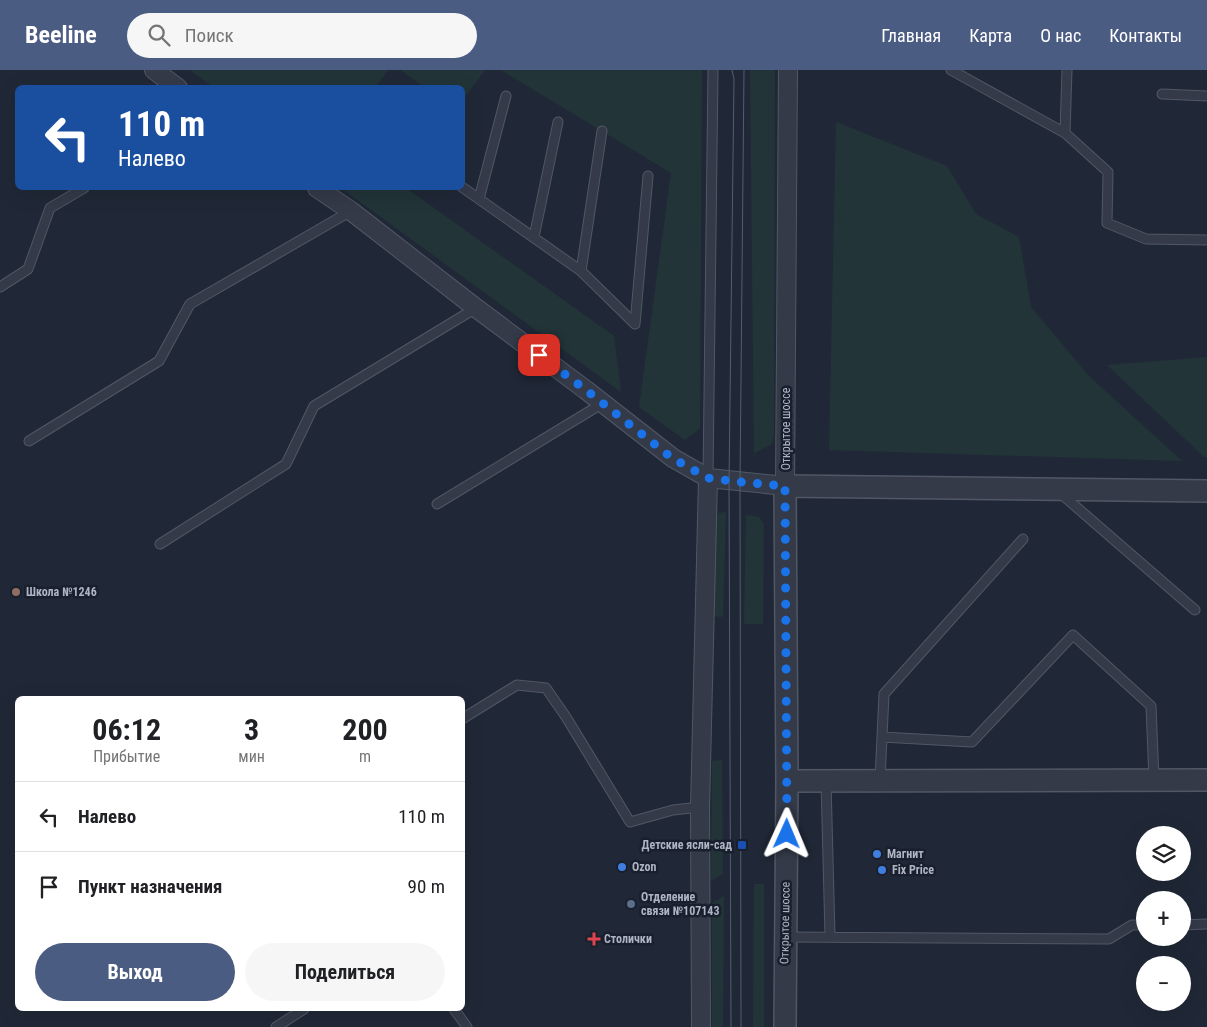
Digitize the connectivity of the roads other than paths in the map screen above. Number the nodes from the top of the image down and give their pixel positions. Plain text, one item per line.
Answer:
1 (154, 70) edge
2 (713, 70) edge
3 (788, 70) edge
4 (951, 70) edge
5 (1067, 70) edge
6 (174, 85) edge
7 (1162, 94) dead end
8 (506, 96) dead end
9 (1207, 96) edge
10 (558, 122) dead end
11 (602, 131) dead end
12 (1065, 133) junction
13 (648, 176) dead end
14 (465, 189) edge
15 (81, 190) edge
16 (320, 190) edge
17 (479, 199) junction
18 (351, 211) junction
19 (534, 237) junction
20 (1207, 240) edge
21 (581, 270) junction
22 (0, 287) edge
23 (476, 308) junction
24 (603, 403) junction
25 (30, 442) dead end
26 (708, 478) junction
27 (785, 486) junction
28 (1056, 489) junction
29 (1207, 491) edge
30 (437, 504) dead end
31 (1023, 539) dead end
32 (160, 544) dead end
33 (1195, 610) dead end
34 (465, 718) edge
35 (882, 737) junction
36 (787, 780) junction
37 (826, 780) junction
38 (880, 780) junction
39 (1154, 780) junction
40 (1207, 780) edge
41 (700, 807) junction
42 (1191, 924) edge
43 (1207, 924) edge
44 (1136, 926) edge
45 (830, 936) junction
46 (785, 937) junction
47 (301, 1011) edge
48 (455, 1011) edge
49 (276, 1027) edge
50 (467, 1027) edge
51 (701, 1027) edge
52 (785, 1027) edge

1 - 6 street
2 - 26 lane
3 - 27 street, Открытое шоссе
4 - 12 lane
5 - 12 lane
7 - 9 lane
8 - 17 lane
10 - 19 lane
11 - 21 lane
12 - 20 lane
13 - 21 lane
14 - 17 lane
15 - 22 lane
16 - 18 street
17 - 19 lane
18 - 23 street
18 - 25 lane
19 - 21 lane
23 - 24 street
23 - 32 lane
24 - 26 street
24 - 30 lane
26 - 27 street
26 - 41 street
27 - 28 street
27 - 36 street, Открытое шоссе
28 - 29 street
28 - 33 lane
31 - 35 lane
34 - 41 lane
35 - 38 lane
35 - 39 lane
36 - 37 street
36 - 46 street, Открытое шоссе
37 - 38 street
37 - 45 lane
38 - 39 street
39 - 40 street
41 - 51 street
42 - 43 lane
44 - 45 lane
45 - 46 lane
46 - 52 street, Открытое шоссе
47 - 49 lane
48 - 50 lane

